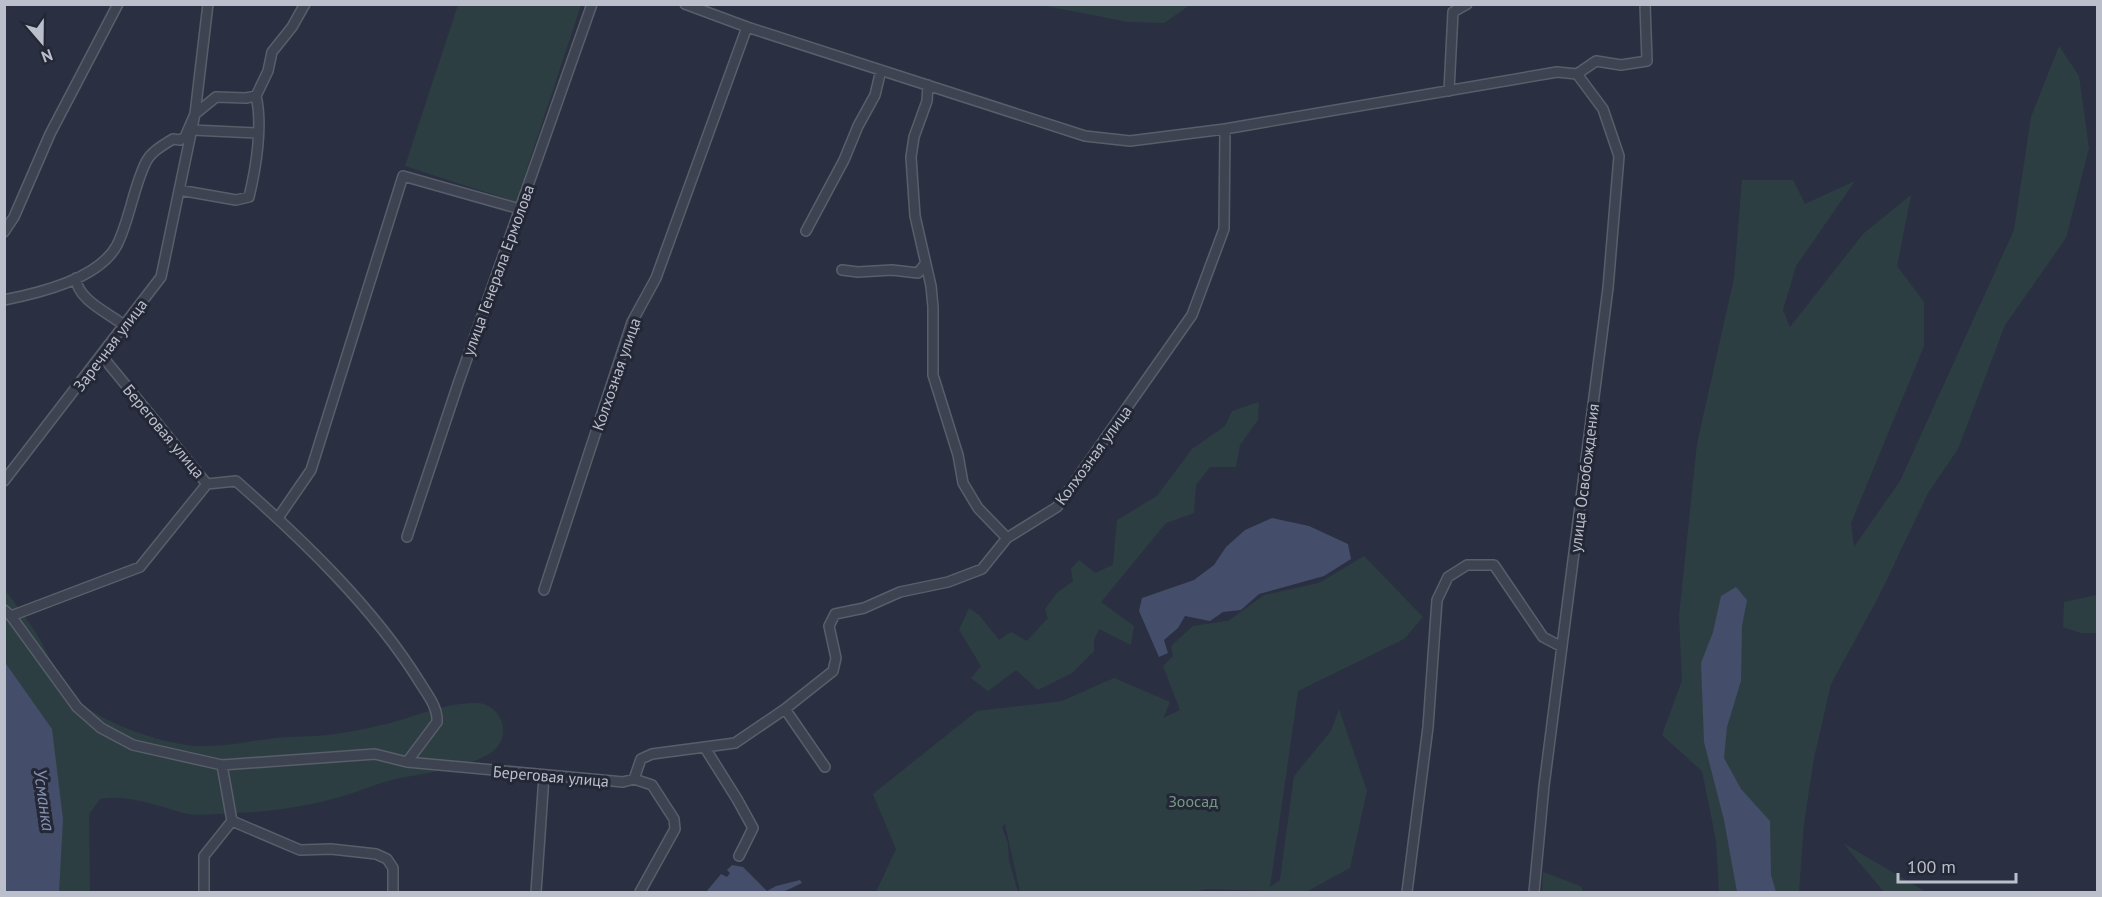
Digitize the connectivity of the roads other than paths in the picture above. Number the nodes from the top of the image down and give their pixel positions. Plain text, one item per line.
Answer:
1 (118, 4) edge
2 (208, 4) edge
3 (305, 4) edge
4 (592, 4) edge
5 (685, 4) edge
6 (1467, 4) edge
7 (1645, 4) edge
8 (708, 8) edge
9 (747, 27) junction
10 (881, 70) junction
11 (1577, 74) junction
12 (928, 85) junction
13 (1449, 91) junction
14 (256, 96) junction
15 (195, 114) junction
16 (1225, 129) junction
17 (192, 130) junction
18 (258, 133) junction
19 (179, 190) junction
20 (519, 210) junction
21 (806, 231) dead end
22 (4, 232) edge
23 (925, 264) junction
24 (842, 270) dead end
25 (76, 278) junction
26 (4, 300) edge
27 (125, 326) junction
28 (102, 356) junction
29 (4, 481) edge
30 (207, 484) junction
31 (278, 518) junction
32 (407, 537) dead end
33 (1007, 538) junction
34 (544, 590) dead end
35 (8, 613) edge
36 (1562, 647) junction
37 (785, 709) junction
38 (705, 748) junction
39 (407, 762) junction
40 (222, 765) junction
41 (825, 767) dead end
42 (544, 776) junction
43 (634, 779) junction
44 (232, 820) junction
45 (740, 856) dead end
46 (204, 892) edge
47 (393, 892) edge
48 (536, 892) edge
49 (640, 892) edge
50 (1407, 892) edge
51 (1534, 892) edge

1 - 22 street
2 - 15 street, Заречная улица
3 - 14 street
4 - 20 street, улица Генерала Ермолова
5 - 8 street
6 - 13 street
7 - 11 street
8 - 9 street
9 - 10 street
9 - 34 street, Колхозная улица
10 - 12 street
10 - 21 street
11 - 13 street
11 - 36 street, улица Освобождения
12 - 16 street
12 - 23 street
13 - 16 street
14 - 15 street, Заречная улица
14 - 18 street
15 - 17 street, Заречная улица
15 - 25 street, Заречная улица
16 - 33 street, Колхозная улица
17 - 18 street
17 - 19 street, Заречная улица
18 - 19 street
19 - 27 street, Заречная улица
20 - 31 street
20 - 32 street, улица Генерала Ермолова
23 - 24 street
23 - 33 street
25 - 26 street, Заречная улица
25 - 27 street
27 - 28 street, Заречная улица
28 - 29 street, Заречная улица
28 - 30 street, Береговая улица
30 - 31 street
30 - 35 street, Береговая улица
31 - 39 street
33 - 37 street, Колхозная улица
35 - 40 street, Береговая улица
36 - 50 street
36 - 51 street, улица Освобождения
37 - 38 street, Береговая улица
37 - 41 street
38 - 43 street, Береговая улица
38 - 45 street
39 - 40 street, Береговая улица
39 - 42 street, Береговая улица
40 - 44 street
42 - 43 street, Береговая улица
42 - 48 street
43 - 49 street
44 - 46 street
44 - 47 street

